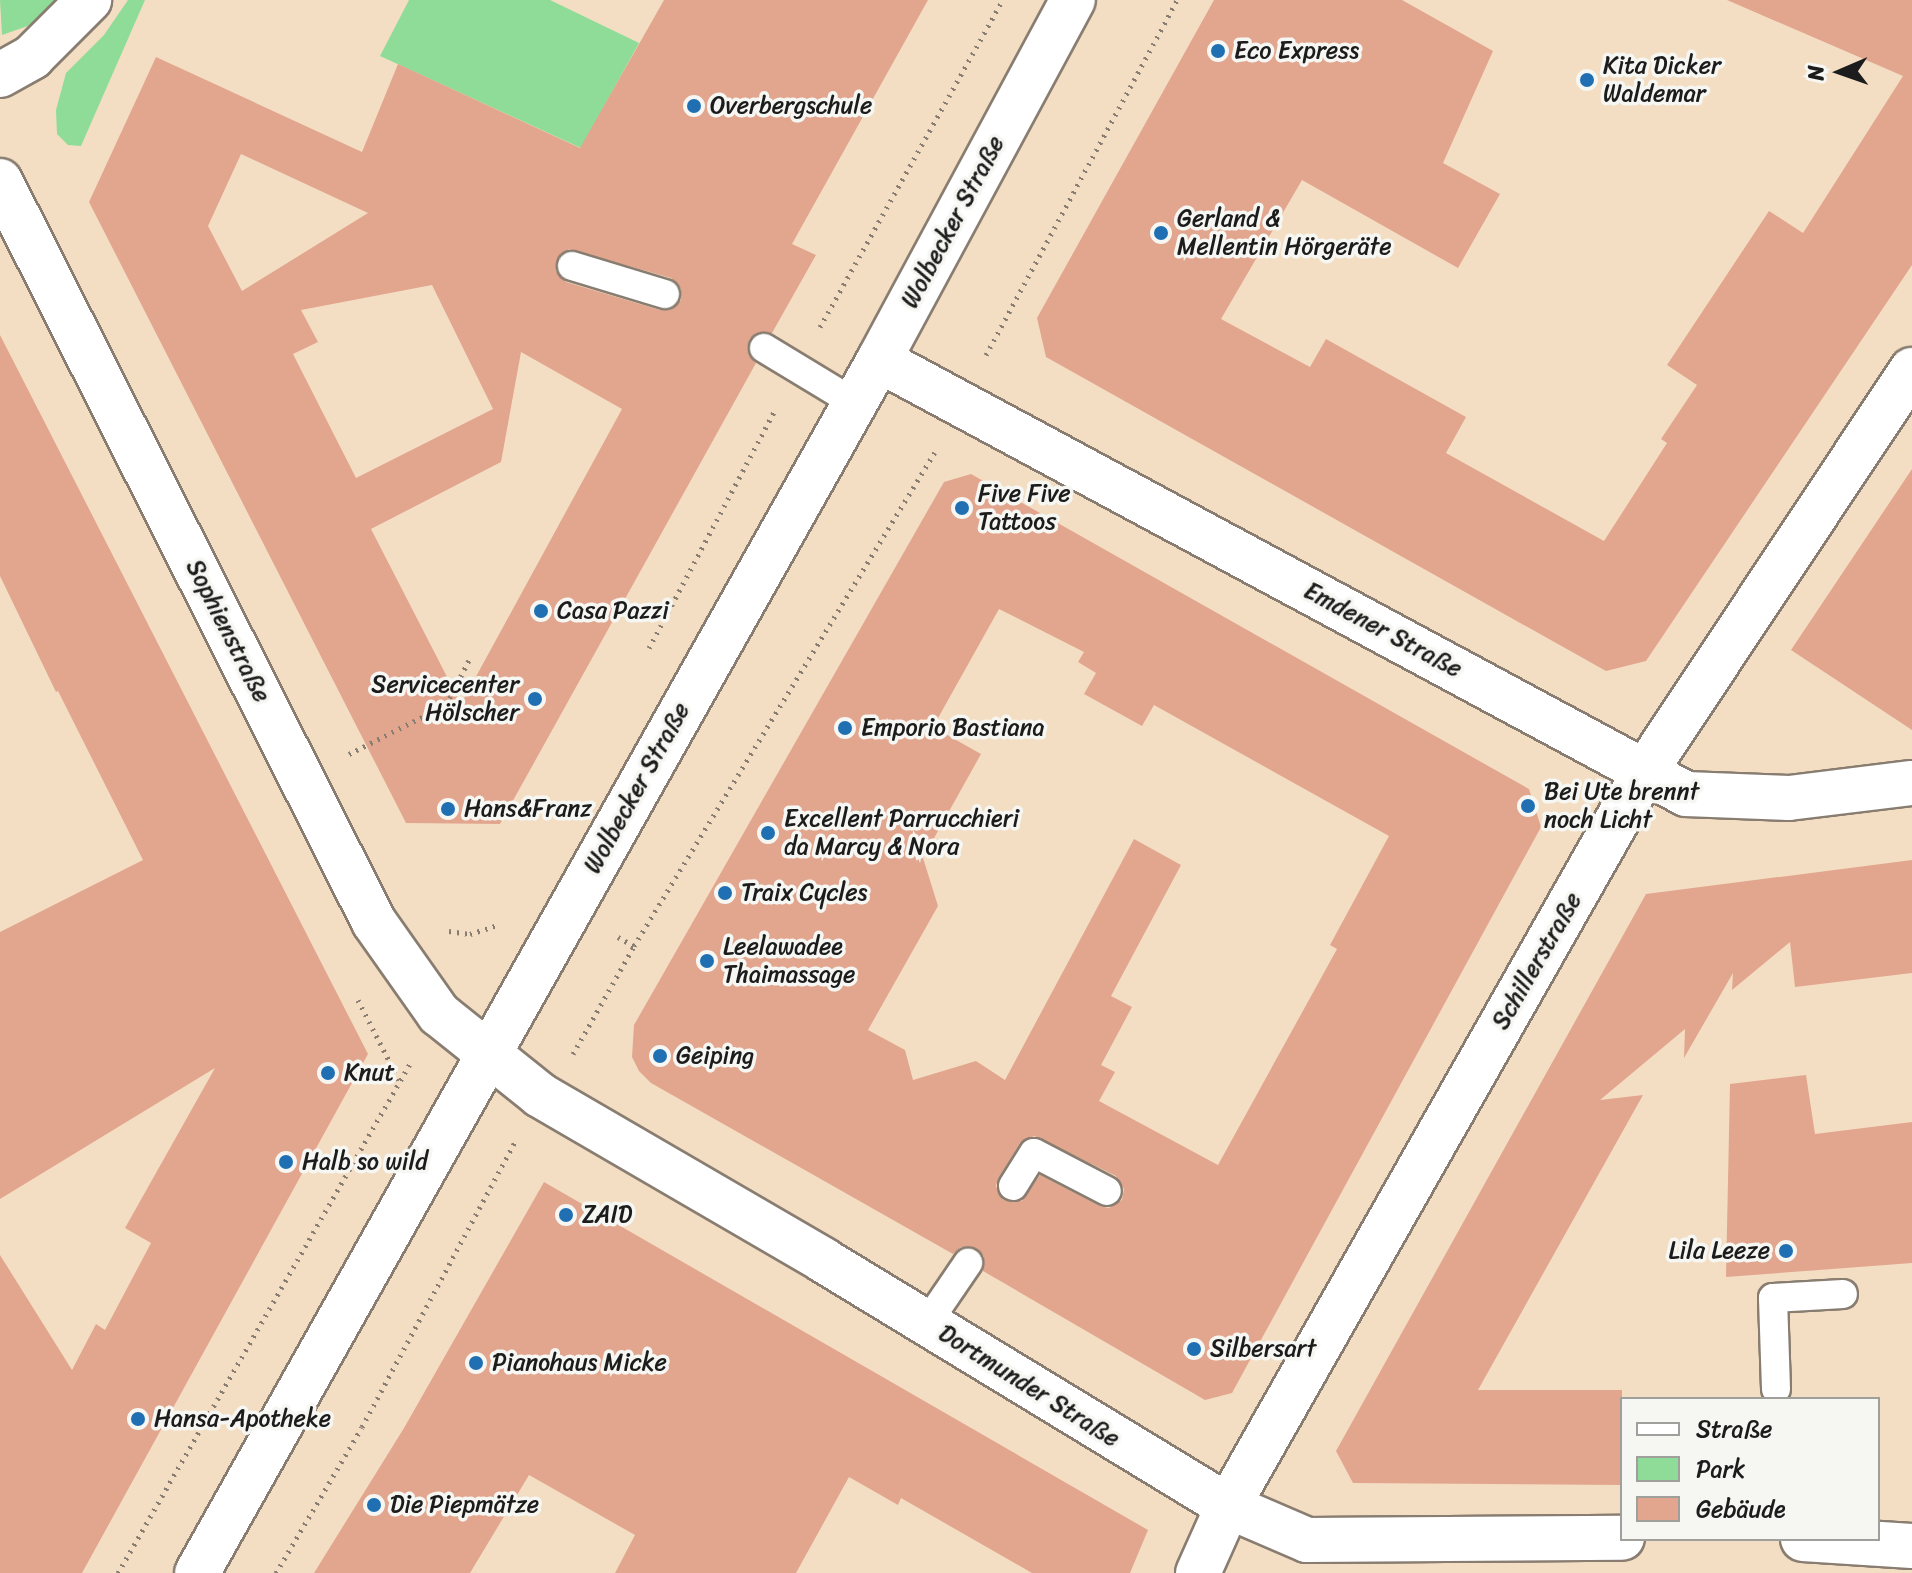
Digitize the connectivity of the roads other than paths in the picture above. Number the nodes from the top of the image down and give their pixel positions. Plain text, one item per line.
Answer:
1 (89, 0) edge
2 (1073, 0) edge
3 (0, 75) edge
4 (0, 181) edge
5 (572, 266) dead end
6 (665, 294) dead end
7 (764, 348) dead end
8 (879, 360) junction
9 (1912, 370) edge
10 (853, 402) junction
11 (1644, 773) junction
12 (1912, 783) edge
13 (490, 1055) junction
14 (1013, 1186) dead end
15 (1107, 1191) dead end
16 (968, 1263) dead end
17 (1843, 1294) dead end
18 (927, 1323) junction
19 (1776, 1389) dead end
20 (1228, 1506) junction
21 (1620, 1538) edge
22 (1834, 1541) edge
23 (1912, 1546) edge
24 (197, 1573) edge
25 (1198, 1573) edge

1 - 3 street
2 - 8 street, Wolbecker Straße
4 - 13 street, Sophienstraße
5 - 6 lane
7 - 10 lane
8 - 10 street, Wolbecker Straße
8 - 11 street, Emdener Straße
9 - 11 street, Schillerstraße
10 - 13 street, Wolbecker Straße
11 - 12 street, Emdener Straße
11 - 20 street, Schillerstraße
13 - 18 street, Dortmunder Straße
13 - 24 street, Wolbecker Straße
14 - 15 lane
16 - 18 lane
17 - 19 lane
18 - 20 street, Dortmunder Straße
20 - 21 street, Dortmunder Straße
20 - 25 street, Schillerstraße
22 - 23 street

